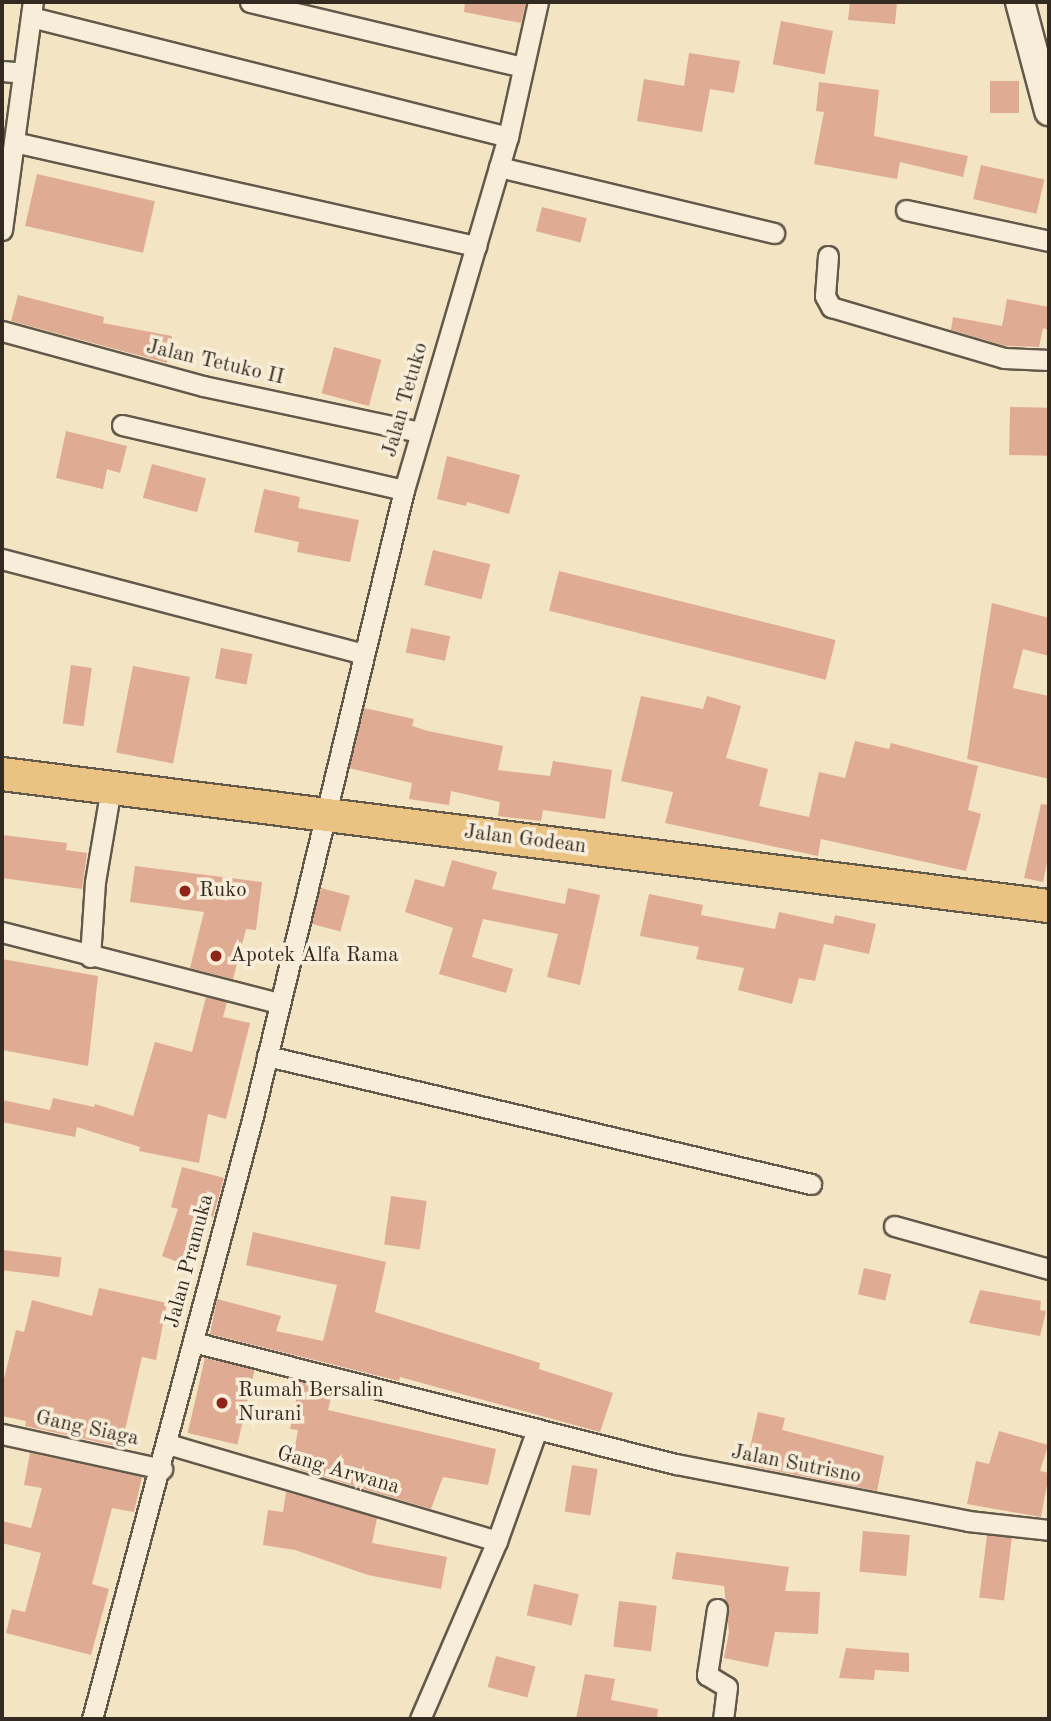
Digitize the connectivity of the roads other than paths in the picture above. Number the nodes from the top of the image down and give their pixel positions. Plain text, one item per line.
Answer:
1 (250, 2) edge
2 (538, 2) edge
3 (1020, 2) edge
4 (32, 9) edge
5 (523, 67) junction
6 (2, 71) edge
7 (23, 73) junction
8 (1049, 111) edge
9 (508, 136) junction
10 (14, 142) junction
11 (499, 167) junction
12 (906, 210) dead end
13 (2, 230) edge
14 (774, 233) dead end
15 (1049, 241) edge
16 (475, 246) junction
17 (828, 256) dead end
18 (2, 331) edge
19 (1049, 360) edge
20 (122, 425) dead end
21 (420, 432) junction
22 (404, 490) junction
23 (2, 559) edge
24 (364, 654) junction
25 (2, 774) edge
26 (111, 787) junction
27 (325, 813) junction
28 (1049, 906) edge
29 (2, 932) edge
30 (90, 957) junction
31 (278, 1003) junction
32 (267, 1056) junction
33 (811, 1184) dead end
34 (894, 1226) dead end
35 (1049, 1269) edge
36 (193, 1342) junction
37 (537, 1429) junction
38 (2, 1434) edge
39 (167, 1444) junction
40 (162, 1469) junction
41 (1049, 1530) edge
42 (496, 1541) junction
43 (717, 1609) dead end
44 (92, 1719) edge
45 (421, 1719) edge
46 (723, 1719) edge

1 - 5 street
2 - 5 street, Jalan Tetuko
3 - 8 main road
4 - 7 street
4 - 9 street
5 - 9 street, Jalan Tetuko
6 - 7 street
7 - 10 street
9 - 11 street, Jalan Tetuko
10 - 13 street
10 - 16 street
11 - 14 street
11 - 16 street, Jalan Tetuko
12 - 15 street
16 - 21 street, Jalan Tetuko
17 - 19 street
18 - 21 street, Jalan Tetuko II
20 - 22 street
21 - 22 street, Jalan Tetuko
22 - 24 street, Jalan Tetuko
23 - 24 street
24 - 27 street, Jalan Tetuko
25 - 26 main road, Jalan Godean
26 - 27 main road, Jalan Godean
26 - 30 street
27 - 28 main road, Jalan Godean
27 - 31 street, Jalan Pramuka
29 - 30 street
30 - 31 street
31 - 32 street, Jalan Pramuka
32 - 33 street
32 - 36 street, Jalan Pramuka
34 - 35 street
36 - 37 street, Jalan Sutrisno
36 - 39 street, Jalan Pramuka
37 - 41 street, Jalan Sutrisno
37 - 42 street
38 - 40 street, Gang Siaga
39 - 40 street, Jalan Pramuka
39 - 42 street, Gang Arwana
40 - 44 street, Jalan Pramuka
42 - 45 street
43 - 46 street

